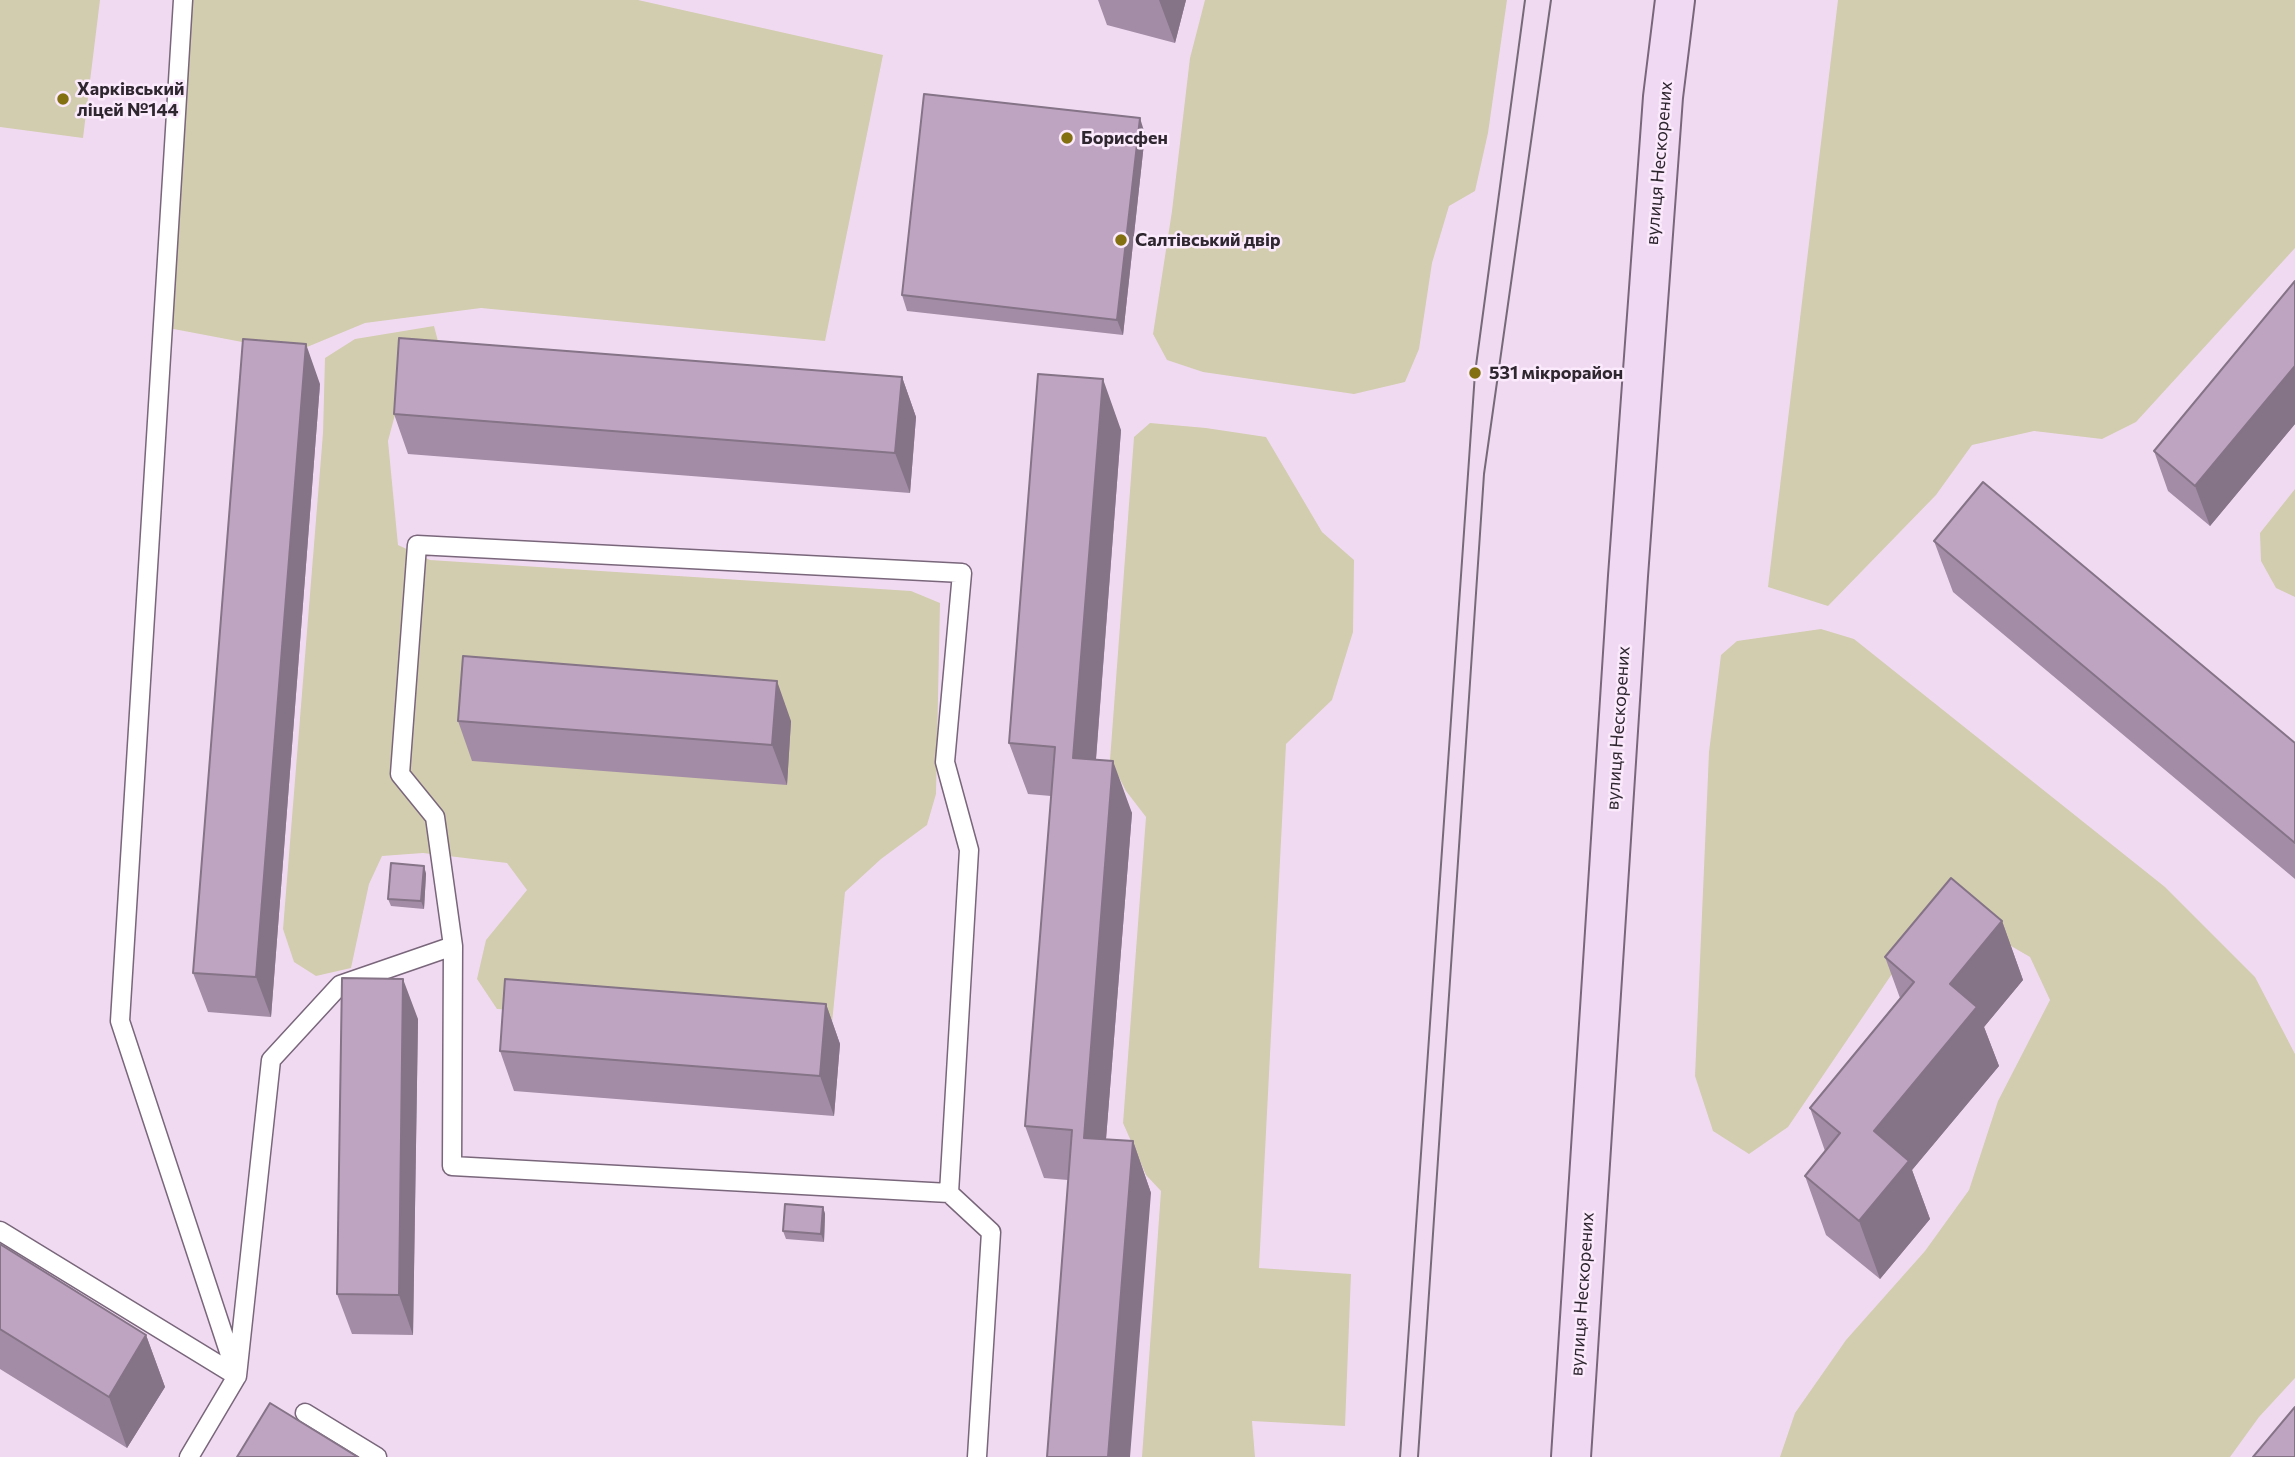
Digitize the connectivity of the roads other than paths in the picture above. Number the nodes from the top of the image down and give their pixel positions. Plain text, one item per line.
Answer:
1 (183, 0) edge
2 (1675, 0) edge
3 (453, 946) junction
4 (949, 1194) junction
5 (0, 1231) edge
6 (237, 1376) junction
7 (305, 1413) dead end
8 (189, 1457) edge
9 (377, 1457) edge
10 (977, 1457) edge
11 (1572, 1457) edge

1 - 6 lane
2 - 11 main road, вулиця Нескорених
3 - 4 lane
3 - 4 lane
3 - 6 lane
4 - 10 lane
5 - 6 lane
6 - 8 lane
7 - 9 lane

